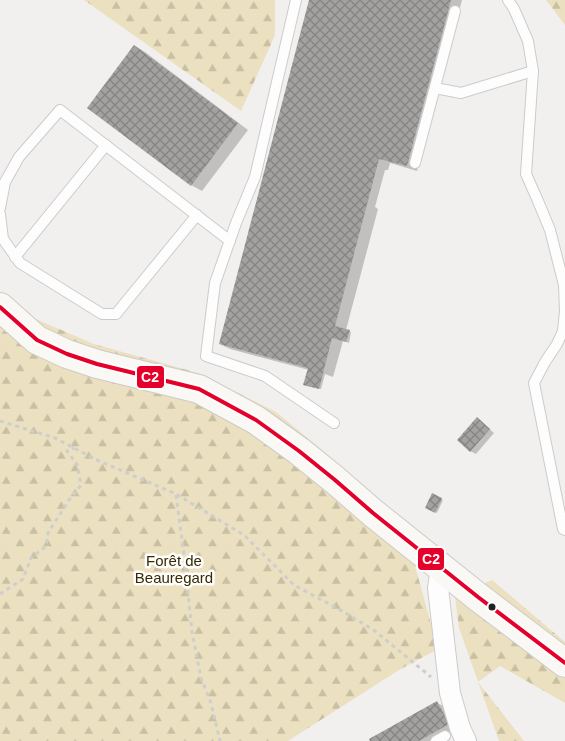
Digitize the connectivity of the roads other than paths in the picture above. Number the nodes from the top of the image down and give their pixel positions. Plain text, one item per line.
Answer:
1 (296, 0) edge
2 (508, 0) edge
3 (455, 11) dead end
4 (533, 72) junction
5 (435, 88) junction
6 (106, 145) junction
7 (415, 163) dead end
8 (0, 208) edge
9 (0, 214) edge
10 (196, 215) junction
11 (230, 241) junction
12 (15, 257) junction
13 (0, 307) edge
14 (334, 423) dead end
15 (565, 530) edge
16 (441, 567) junction
17 (565, 664) edge
18 (466, 741) edge

1 - 11 lane
2 - 4 lane
3 - 5 lane
4 - 5 lane
4 - 15 lane
5 - 7 lane
6 - 8 lane
6 - 10 lane
6 - 12 lane
9 - 12 lane
10 - 11 lane
10 - 12 lane
11 - 14 lane
13 - 16 street
16 - 17 street
16 - 18 street

